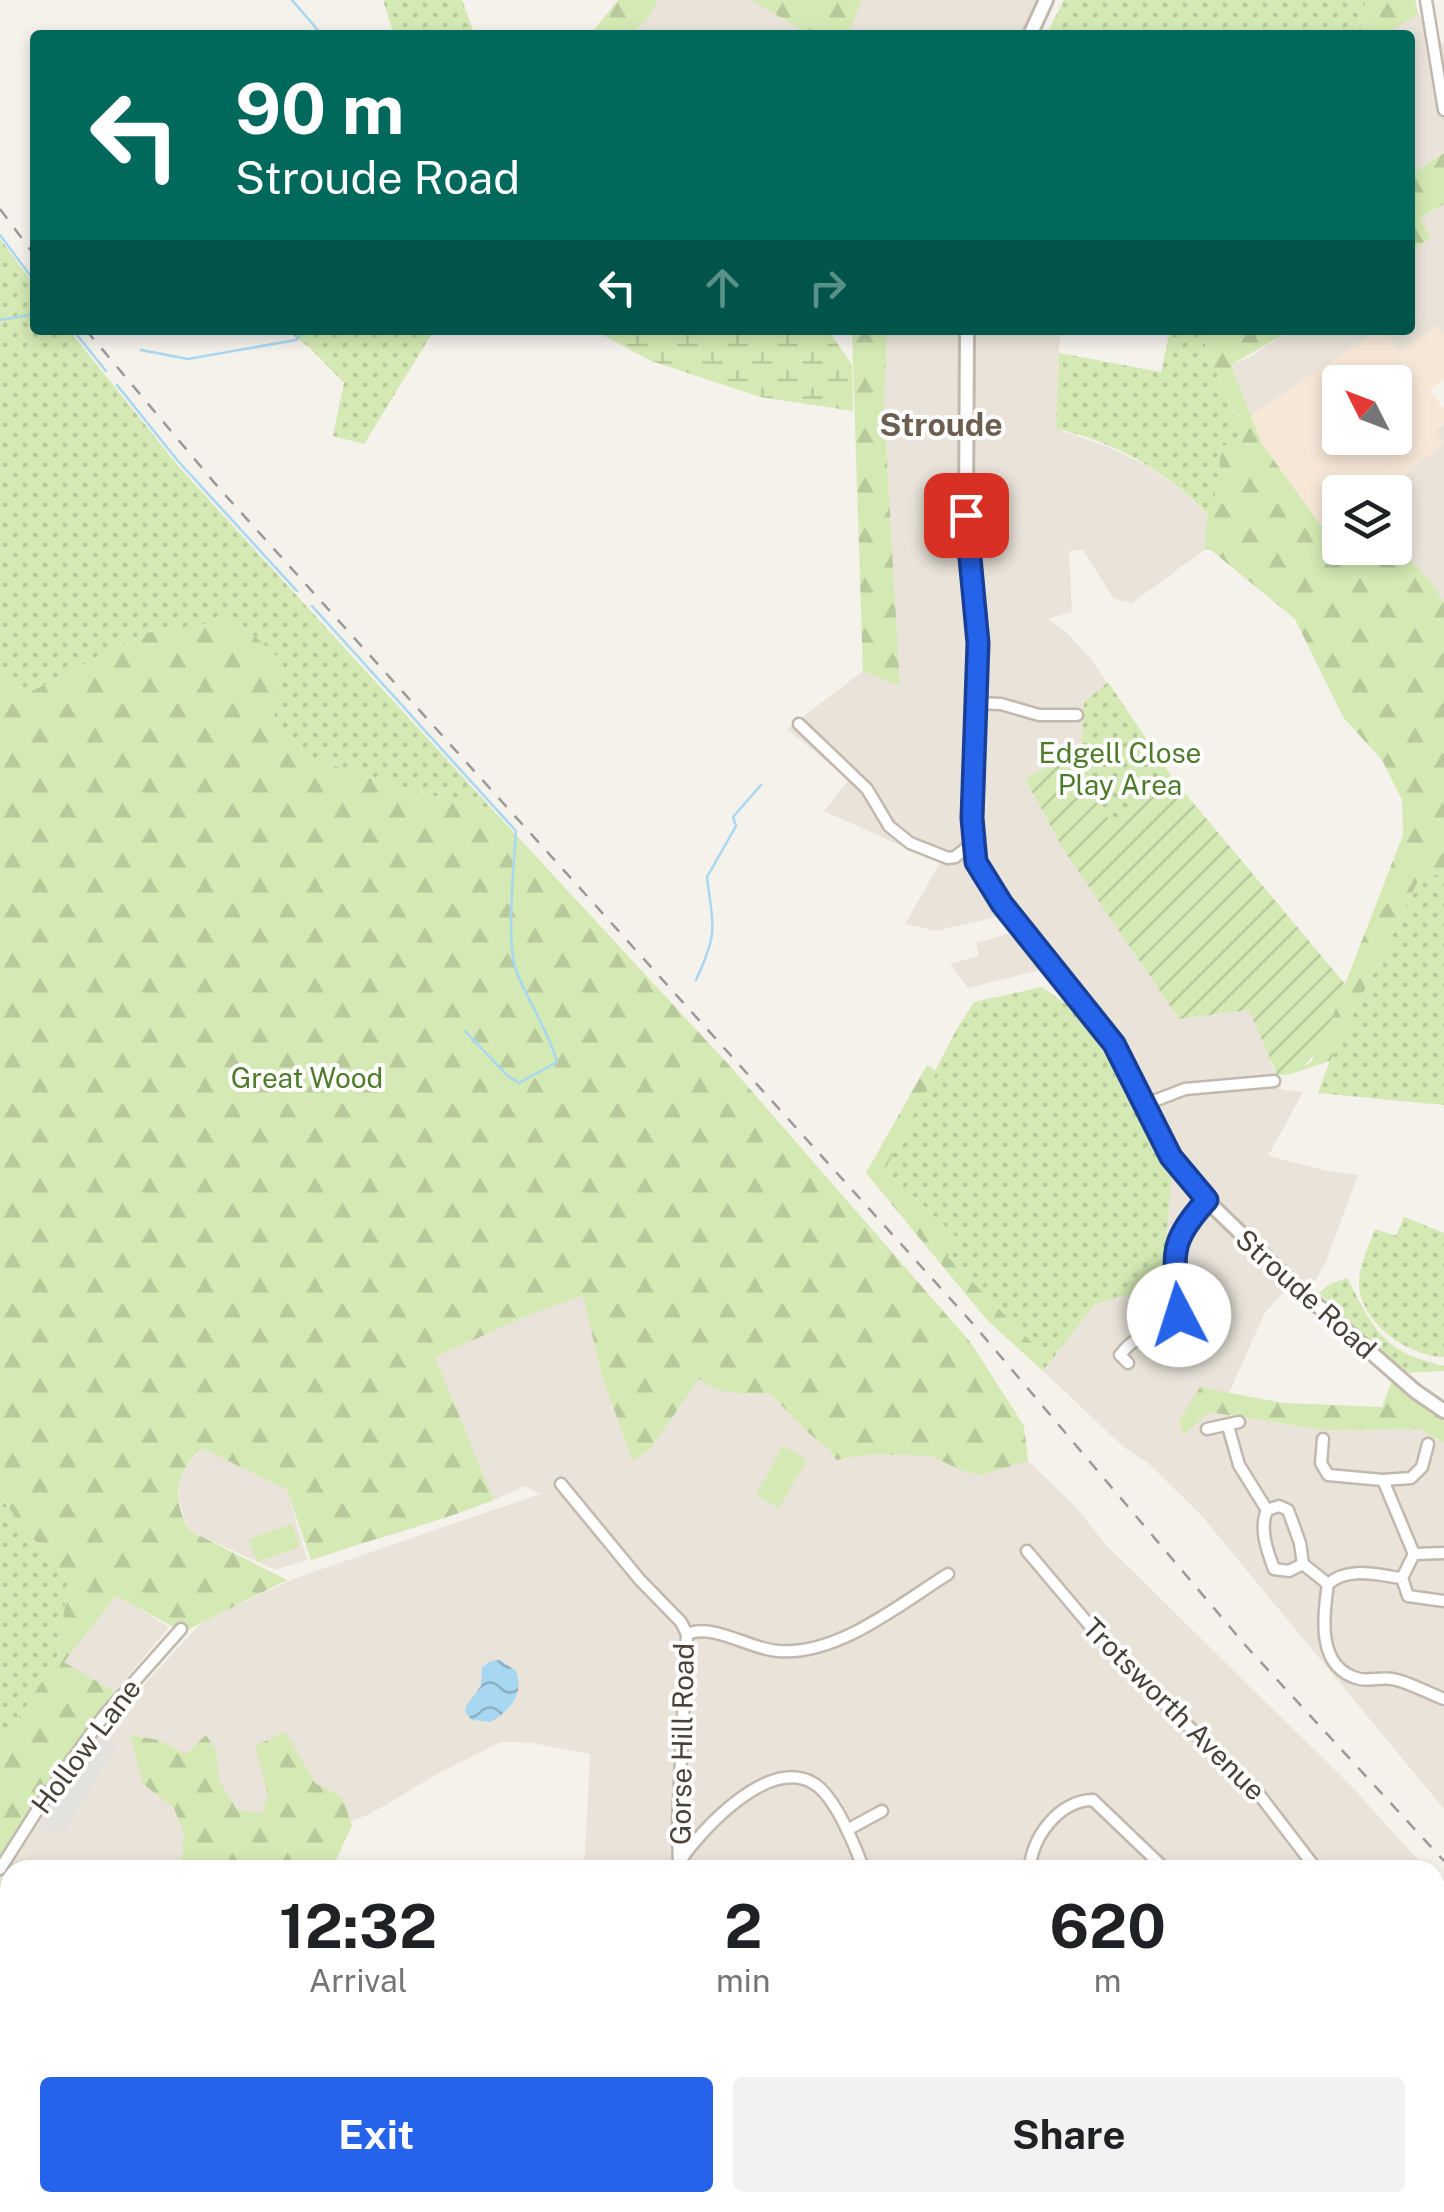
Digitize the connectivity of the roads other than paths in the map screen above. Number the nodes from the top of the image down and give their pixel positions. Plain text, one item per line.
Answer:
1 (1046, 0) edge
2 (1426, 0) edge
3 (1032, 30) edge
4 (1444, 110) edge
5 (967, 335) edge
6 (978, 703) junction
7 (1077, 715) dead end
8 (799, 724) dead end
9 (973, 843) junction
10 (955, 857) junction
11 (976, 862) junction
12 (1274, 1081) dead end
13 (1146, 1104) junction
14 (1207, 1200) junction
15 (1128, 1362) dead end
16 (1444, 1411) edge
17 (1207, 1430) dead end
18 (1323, 1439) dead end
19 (1428, 1444) dead end
20 (1383, 1480) junction
21 (560, 1484) dead end
22 (1267, 1510) junction
23 (1027, 1551) dead end
24 (1444, 1553) edge
25 (1414, 1554) junction
26 (1303, 1564) junction
27 (948, 1574) dead end
28 (1402, 1578) junction
29 (1328, 1584) junction
30 (1444, 1601) edge
31 (180, 1629) dead end
32 (688, 1634) junction
33 (1444, 1699) edge
34 (882, 1811) dead end
35 (847, 1830) junction
36 (6, 1860) edge
37 (679, 1860) edge
38 (683, 1860) edge
39 (860, 1860) edge
40 (1031, 1860) edge
41 (1156, 1860) edge
42 (1309, 1860) edge

1 - 3 street
2 - 4 street
5 - 6 street, Stroude Road
6 - 7 street
6 - 9 street, Stroude Road
8 - 10 street
9 - 10 street
9 - 11 street, Stroude Road
10 - 11 street
11 - 13 street, Stroude Road
12 - 13 street
13 - 14 street, Stroude Road
14 - 15 street
14 - 16 street, Stroude Road
17 - 22 street
18 - 20 street
19 - 20 street
20 - 25 street
21 - 32 street, Gorse Hill Road
22 - 26 street
22 - 26 street
23 - 42 street, Trotsworth Avenue
24 - 25 street
25 - 28 street
26 - 29 street
27 - 32 street
28 - 29 street
28 - 30 street
29 - 33 street
31 - 36 street, Hollow Lane
32 - 37 street, Gorse Hill Road
34 - 35 street
35 - 38 street
35 - 39 street
40 - 41 street

